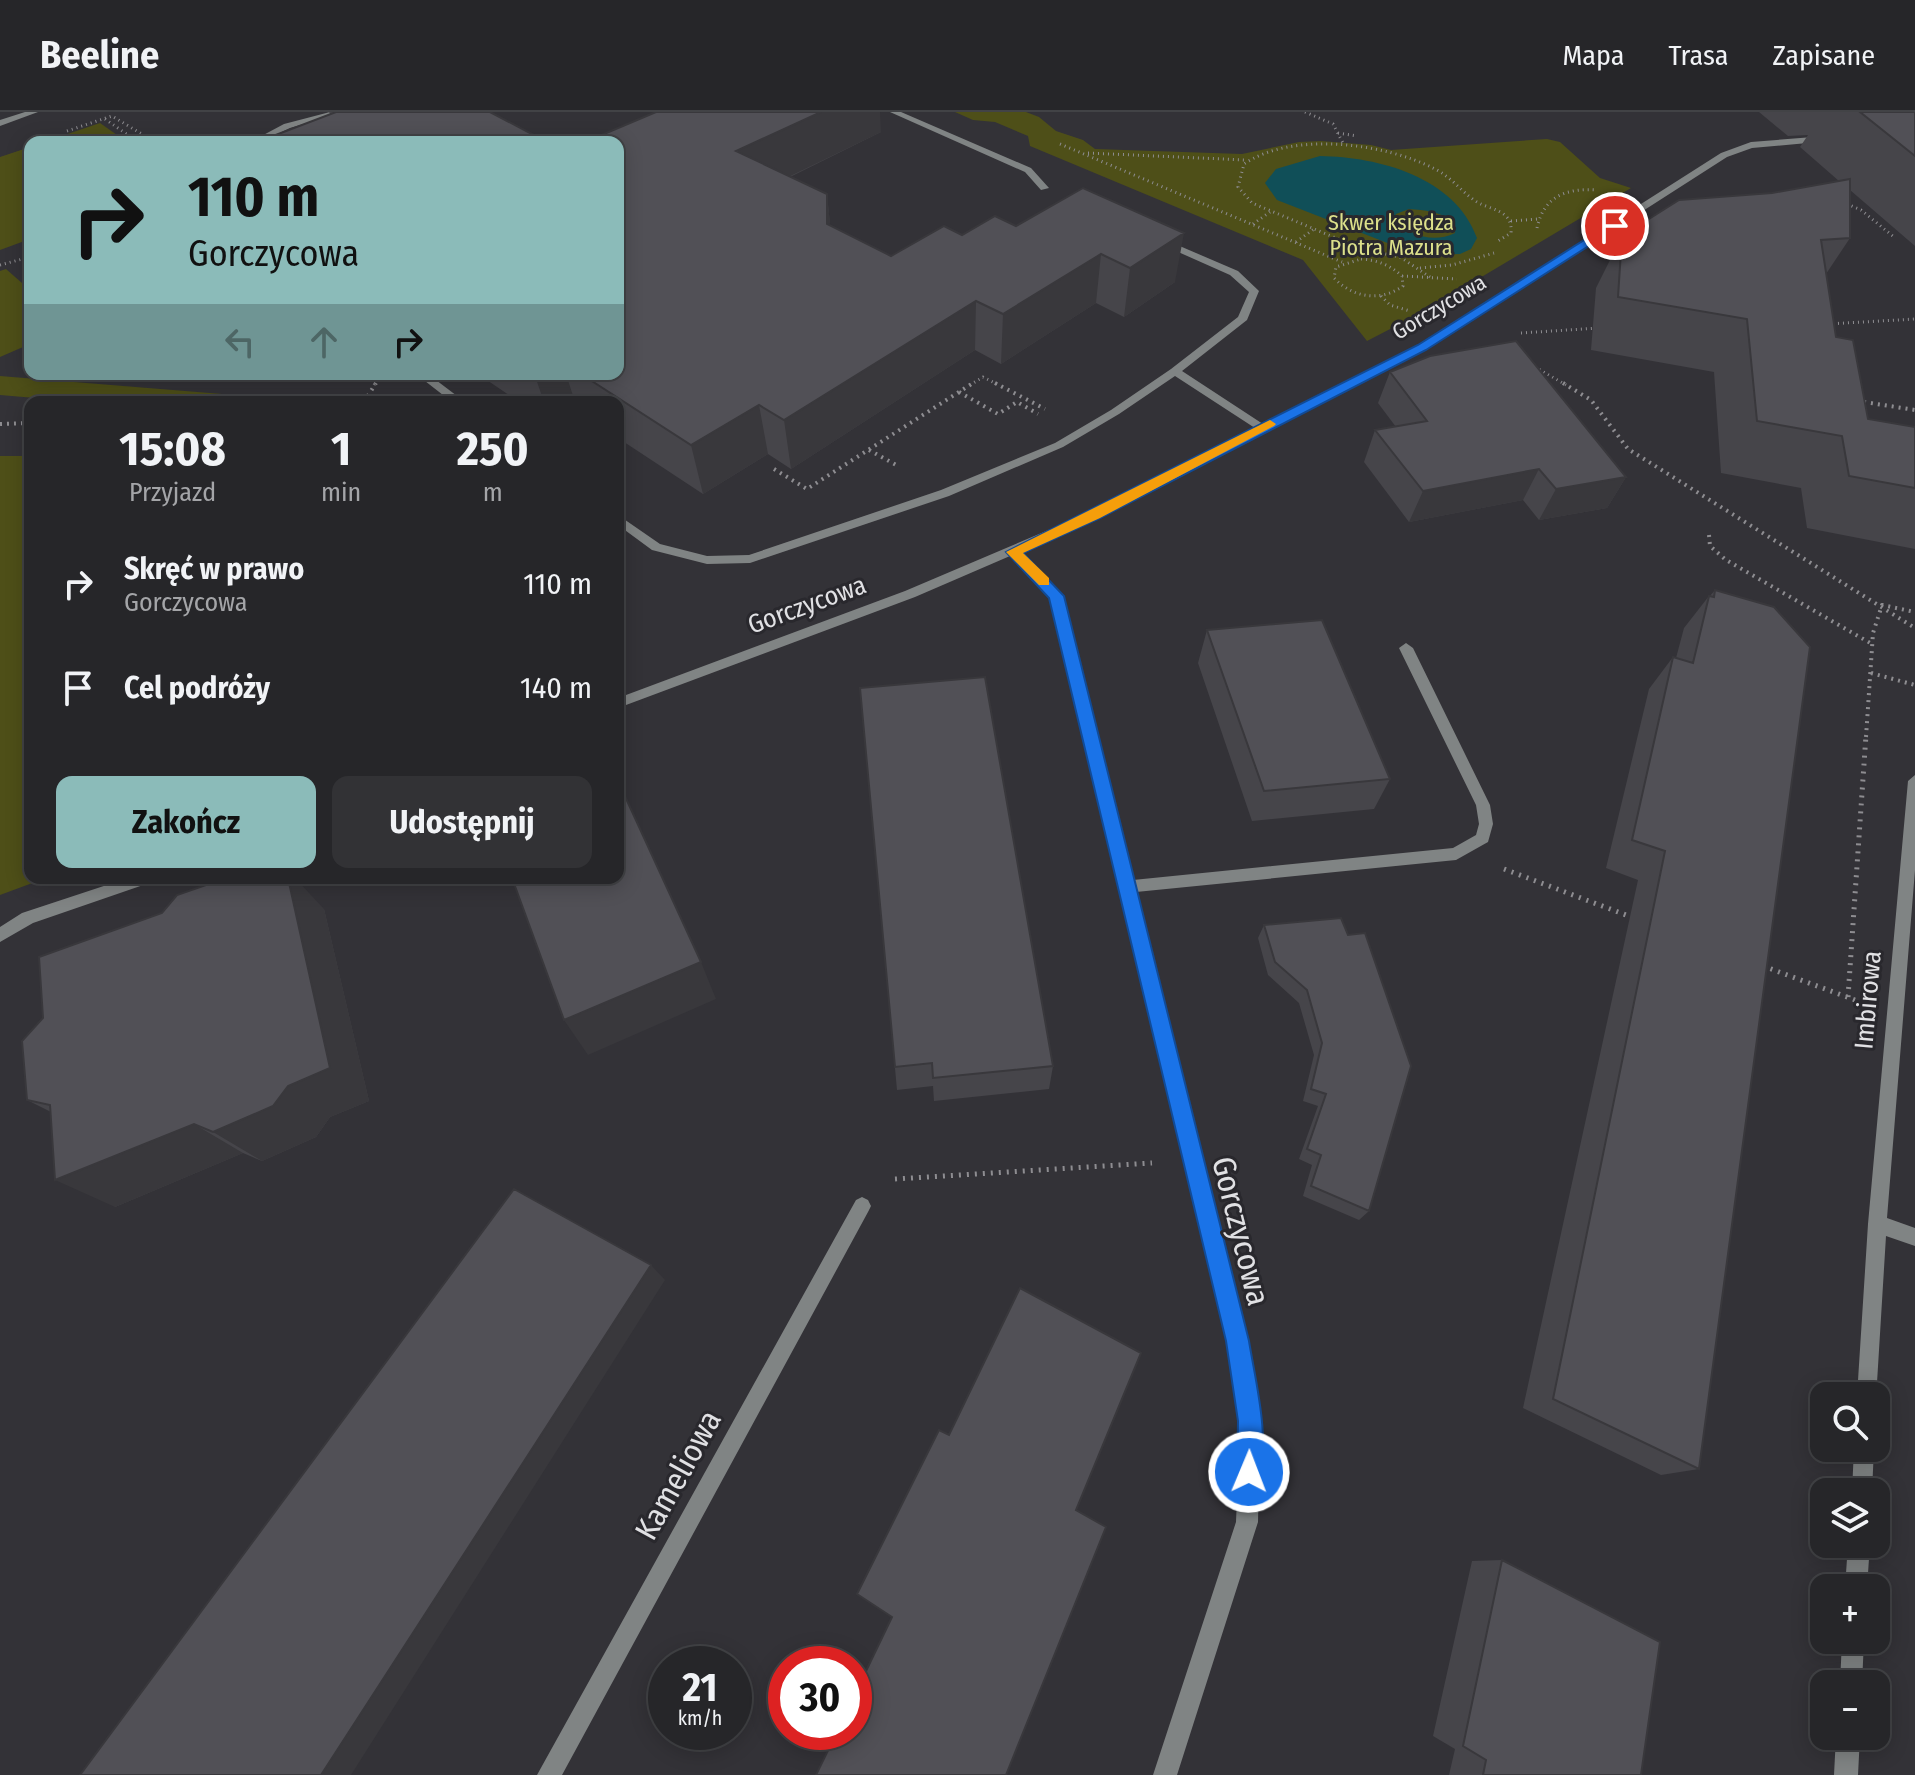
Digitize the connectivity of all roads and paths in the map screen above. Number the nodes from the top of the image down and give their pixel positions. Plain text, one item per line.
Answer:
1 (34, 112) edge
2 (340, 112) edge
3 (894, 112) edge
4 (1305, 112) edge
5 (104, 119) junction
6 (0, 123) edge
7 (63, 133) dead end
8 (1337, 133) junction
9 (129, 136) edge
10 (147, 136) edge
11 (266, 136) edge
12 (1357, 136) dead end
13 (1846, 138) dead end
14 (1054, 142) dead end
15 (1344, 145) junction
16 (1081, 153) junction
17 (1246, 161) junction
18 (1044, 188) dead end
19 (1838, 201) edge
20 (1270, 212) junction
21 (1538, 219) dead end
22 (1511, 221) junction
23 (1252, 224) junction
24 (1314, 229) junction
25 (1148, 235) edge
26 (1894, 237) dead end
27 (1498, 241) dead end
28 (1296, 242) junction
29 (1499, 251) dead end
30 (24, 259) edge
31 (1343, 262) junction
32 (0, 265) edge
33 (1420, 268) junction
34 (1402, 276) junction
35 (1421, 277) dead end
36 (1430, 277) dead end
37 (1915, 319) edge
38 (1825, 324) edge
39 (1457, 327) junction
40 (1605, 328) dead end
41 (1528, 363) edge
42 (1175, 371) junction
43 (429, 380) edge
44 (1861, 390) edge
45 (959, 392) junction
46 (451, 396) edge
47 (1864, 402) junction
48 (1040, 406) dead end
49 (1915, 410) edge
50 (1867, 417) edge
51 (24, 423) edge
52 (0, 424) edge
53 (1262, 428) junction
54 (1076, 435) junction
55 (1628, 449) junction
56 (869, 450) junction
57 (1632, 460) dead end
58 (892, 463) dead end
59 (774, 469) dead end
60 (624, 523) edge
61 (1709, 535) dead end
62 (1013, 552) junction
63 (1882, 605) junction
64 (1915, 612) edge
65 (1915, 628) edge
66 (1873, 645) junction
67 (1406, 648) dead end
68 (1871, 673) junction
69 (1915, 685) edge
70 (624, 701) edge
71 (1915, 781) edge
72 (1470, 848) junction
73 (129, 884) edge
74 (1125, 887) junction
75 (1639, 920) dead end
76 (0, 935) edge
77 (1758, 964) edge
78 (1848, 997) junction
79 (1895, 1015) junction
80 (1193, 1160) junction
81 (862, 1206) joint
82 (1877, 1224) junction
83 (1915, 1237) edge
84 (1868, 1382) edge
85 (1847, 1750) edge
86 (549, 1775) edge
87 (1165, 1775) edge
88 (1846, 1775) edge

1 - 6 street
2 - 11 street
3 - 18 street
4 - 8 path
5 - 7 path
5 - 9 path
5 - 10 path
8 - 12 path
8 - 15 path
13 - 39 street, Gorczycowa
14 - 16 path
15 - 17 path
15 - 22 path
16 - 17 path
16 - 23 path
17 - 20 path
19 - 26 path
20 - 23 path
20 - 24 path
21 - 22 path
22 - 27 path
23 - 28 path
24 - 28 path
24 - 33 path
25 - 42 street
28 - 31 path
29 - 33 path
30 - 32 path
31 - 34 path
31 - 34 path
33 - 36 path
34 - 35 path
37 - 38 path
39 - 40 path
39 - 53 street, Gorczycowa
41 - 55 path
42 - 53 street
42 - 54 street
43 - 46 street
44 - 47 path
45 - 48 path
45 - 54 path
45 - 56 path
47 - 49 path
47 - 50 path
51 - 52 path
53 - 62 street, Gorczycowa
54 - 60 street
55 - 57 path
55 - 63 path
56 - 58 path
56 - 59 path
61 - 66 path
62 - 70 street, Gorczycowa
62 - 74 street, Gorczycowa
63 - 64 path
63 - 65 path
63 - 66 path
66 - 68 path
67 - 72 street
68 - 69 path
68 - 78 path
71 - 79 street, Imbirowa
72 - 74 street
72 - 75 path
73 - 76 street
74 - 80 street, Gorczycowa
77 - 78 path
78 - 79 path
79 - 82 street, Imbirowa
80 - 81 path
80 - 87 street, Gorczycowa
81 - 86 street, Kameliowa
82 - 83 street
82 - 84 street, Imbirowa
85 - 88 street

